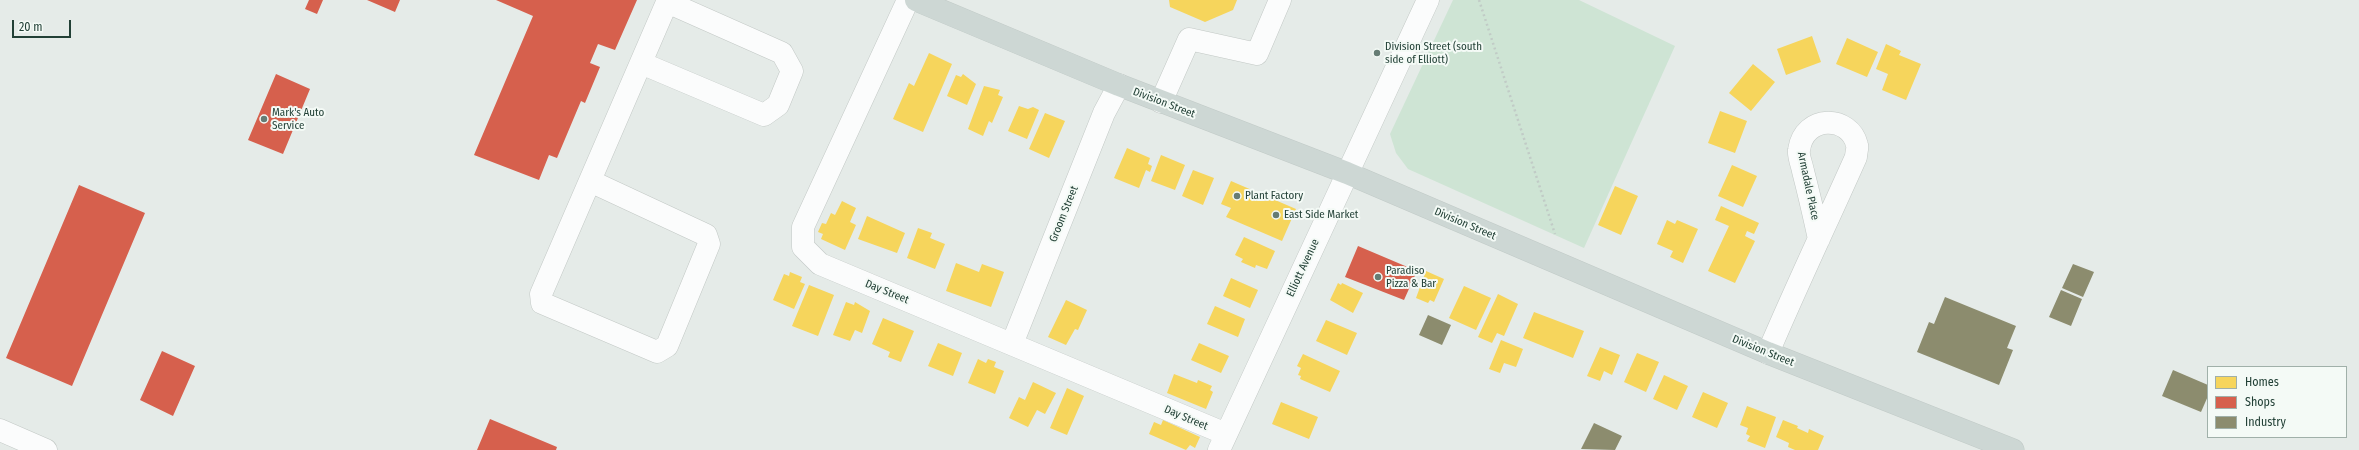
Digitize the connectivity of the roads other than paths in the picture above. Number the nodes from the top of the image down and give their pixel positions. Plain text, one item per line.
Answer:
1 (908, 0) edge
2 (916, 0) edge
3 (1280, 0) edge
4 (1428, 0) edge
5 (668, 1) edge
6 (641, 63) junction
7 (1118, 85) junction
8 (1161, 102) junction
9 (1347, 173) junction
10 (590, 181) junction
11 (1820, 239) junction
12 (1012, 344) junction
13 (1768, 353) junction
14 (0, 430) edge
15 (1223, 442) edge
16 (46, 450) edge
17 (2013, 450) edge

1 - 12 street, Day Street
2 - 7 main road, Division Street
3 - 8 street
4 - 9 street, Elliott Avenue
5 - 6 street
5 - 6 street
6 - 10 street
7 - 8 main road, Division Street
7 - 12 street, Groom Street
8 - 9 main road, Division Street
9 - 13 main road, Division Street
9 - 15 street, Elliott Avenue
10 - 10 street
11 - 11 street, Armadale Place
11 - 13 street, Armadale Place
12 - 15 street, Day Street
13 - 17 main road, Division Street
14 - 16 street

